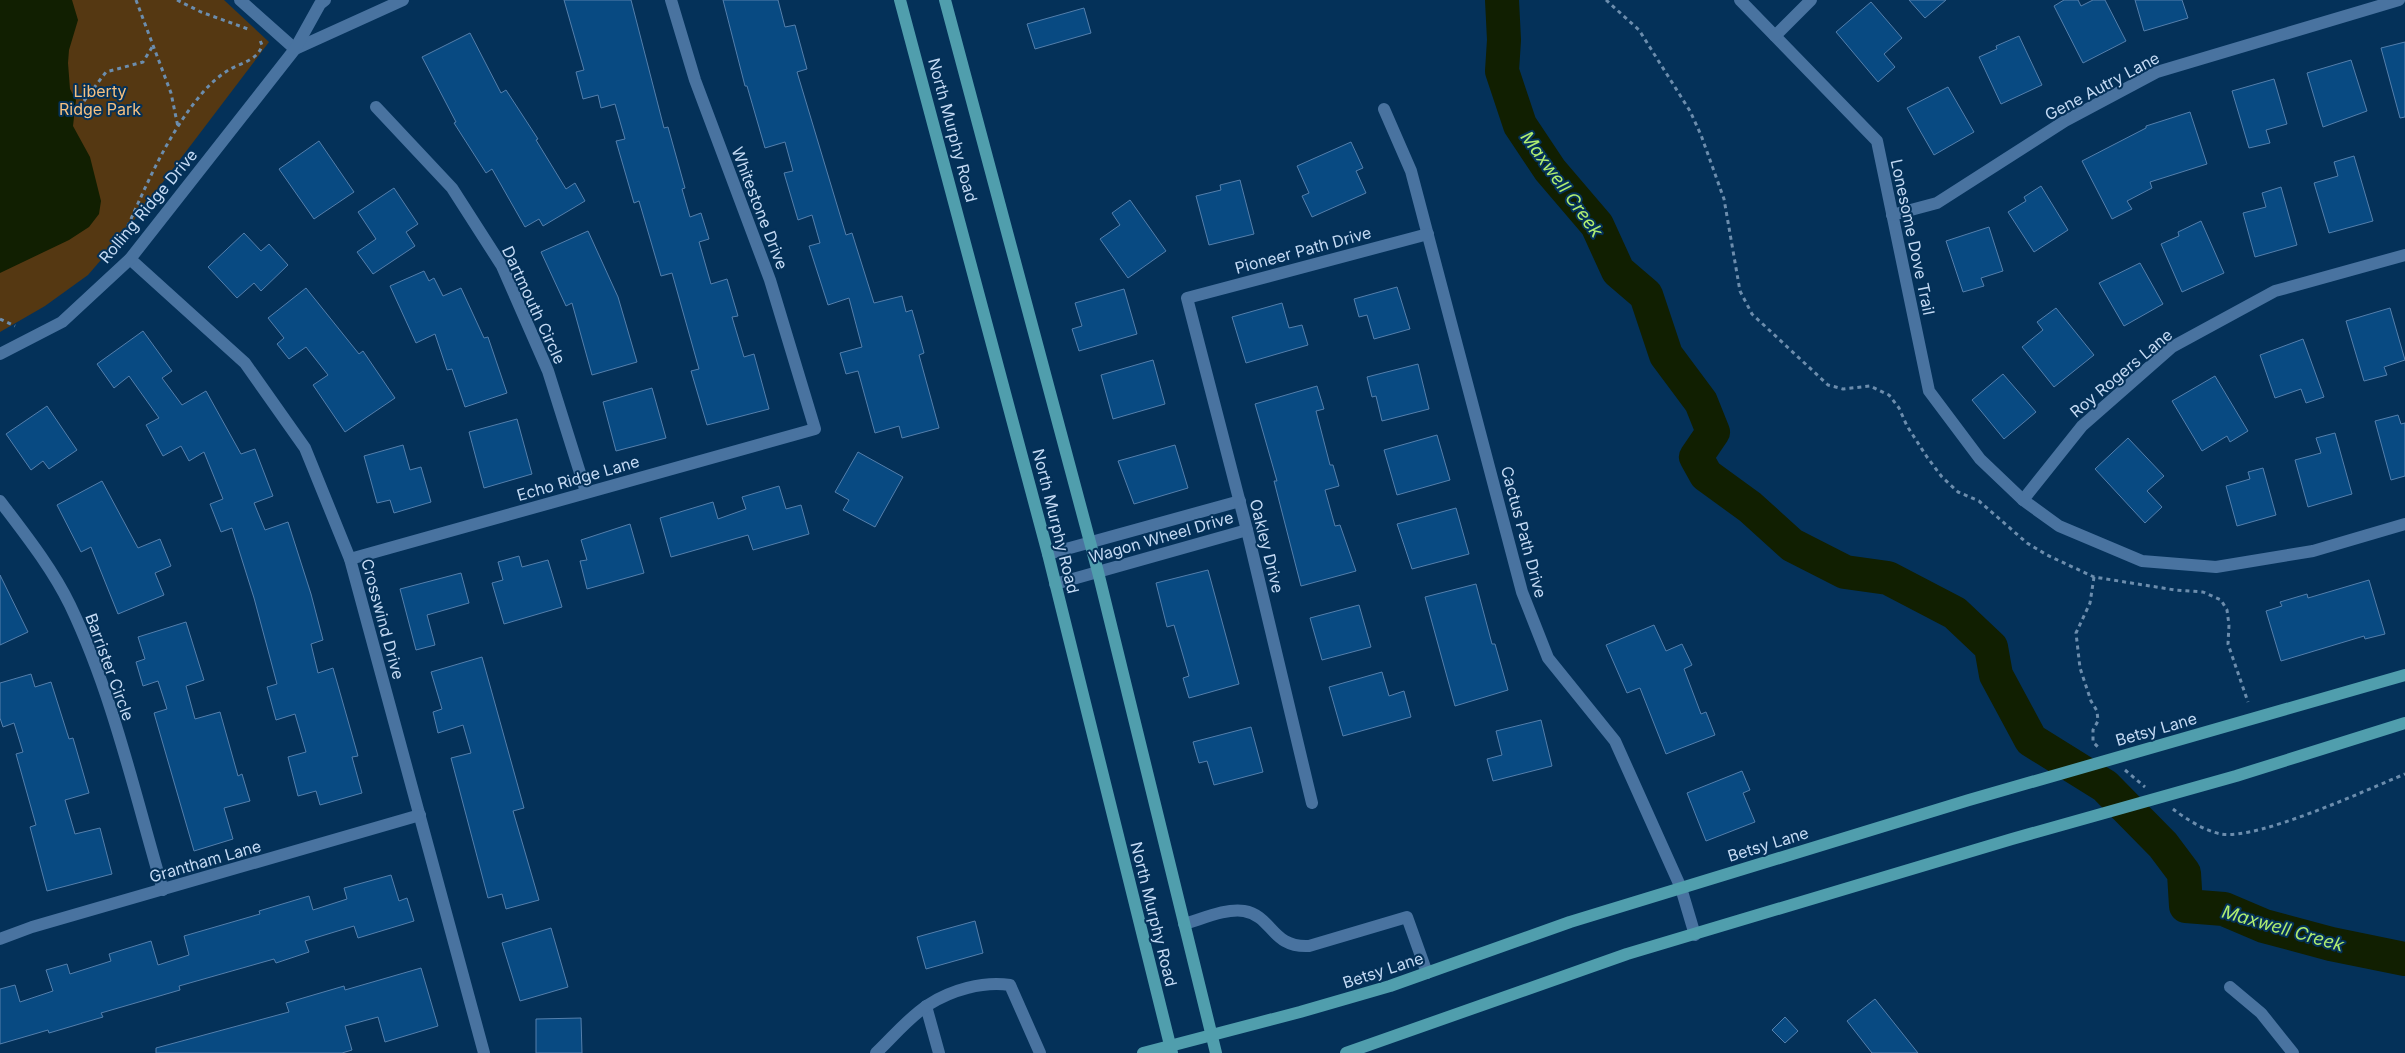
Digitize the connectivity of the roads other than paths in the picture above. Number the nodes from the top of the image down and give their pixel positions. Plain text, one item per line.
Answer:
1 (240, 0) edge
2 (325, 0) edge
3 (403, 0) edge
4 (671, 0) edge
5 (900, 0) edge
6 (945, 0) edge
7 (1740, 0) edge
8 (1811, 0) edge
9 (2398, 0) edge
10 (1775, 36) junction
11 (295, 49) junction
12 (376, 108) dead end
13 (1384, 109) dead end
14 (1892, 215) junction
15 (1428, 234) junction
16 (2405, 254) edge
17 (130, 259) junction
18 (1187, 298) joint
19 (0, 354) edge
20 (815, 429) joint
21 (586, 492) junction
22 (2023, 500) junction
23 (0, 501) edge
24 (1240, 501) junction
25 (2405, 524) edge
26 (1247, 530) junction
27 (1090, 542) junction
28 (1048, 554) junction
29 (350, 559) junction
30 (1098, 572) junction
31 (1055, 584) junction
32 (2405, 675) edge
33 (2405, 723) edge
34 (1312, 803) dead end
35 (420, 815) junction
36 (1681, 888) junction
37 (163, 890) junction
38 (1184, 924) junction
39 (1695, 935) junction
40 (0, 939) edge
41 (1427, 973) junction
42 (2230, 987) dead end
43 (926, 1006) junction
44 (1212, 1036) junction
45 (1171, 1049) edge
46 (484, 1053) edge
47 (876, 1053) edge
48 (939, 1053) edge
49 (1040, 1053) edge
50 (1143, 1053) edge
51 (1216, 1053) edge
52 (1346, 1053) edge
53 (2293, 1053) edge

1 - 11 street
2 - 11 street, Rolling Ridge Drive
3 - 11 street, Rolling Ridge Drive
4 - 20 street, Whitestone Drive
5 - 28 main road, North Murphy Road
6 - 27 main road, North Murphy Road
7 - 10 street, Lonesome Dove Trail
8 - 10 street
9 - 14 street, Gene Autry Lane
10 - 14 street, Lonesome Dove Trail
11 - 17 street, Rolling Ridge Drive
12 - 21 street, Dartmouth Circle
13 - 15 street, Cactus Path Drive
14 - 22 street, Lonesome Dove Trail
15 - 18 street, Pioneer Path Drive
15 - 36 street, Cactus Path Drive
16 - 22 street, Roy Rogers Lane
17 - 19 street, Rolling Ridge Drive
17 - 29 street, Crosswind Drive
18 - 24 street, Oakley Drive
20 - 21 street, Echo Ridge Lane
21 - 29 street, Echo Ridge Lane
22 - 25 street, Lonesome Dove Trail
23 - 37 street, Barrister Circle
24 - 26 street, Oakley Drive
24 - 27 street, Wagon Wheel Drive
26 - 30 street, Wagon Wheel Drive
26 - 34 street, Oakley Drive
27 - 28 street, Wagon Wheel Drive
27 - 30 main road, North Murphy Road
28 - 31 main road, North Murphy Road
29 - 35 street, Crosswind Drive
30 - 31 street, Wagon Wheel Drive
30 - 38 main road, North Murphy Road
31 - 45 main road, North Murphy Road
32 - 36 main road, Betsy Lane
33 - 39 main road
35 - 37 street, Grantham Lane
35 - 46 street, Crosswind Drive
36 - 39 street, Cactus Path Drive
36 - 41 main road, Betsy Lane
37 - 40 street, Grantham Lane
38 - 41 street
38 - 44 main road, North Murphy Road
39 - 52 main road
41 - 44 main road, Betsy Lane
42 - 53 street
43 - 47 street
43 - 48 street
43 - 49 street
44 - 45 main road, Betsy Lane
44 - 51 main road, North Murphy Road
45 - 50 main road, Betsy Lane

